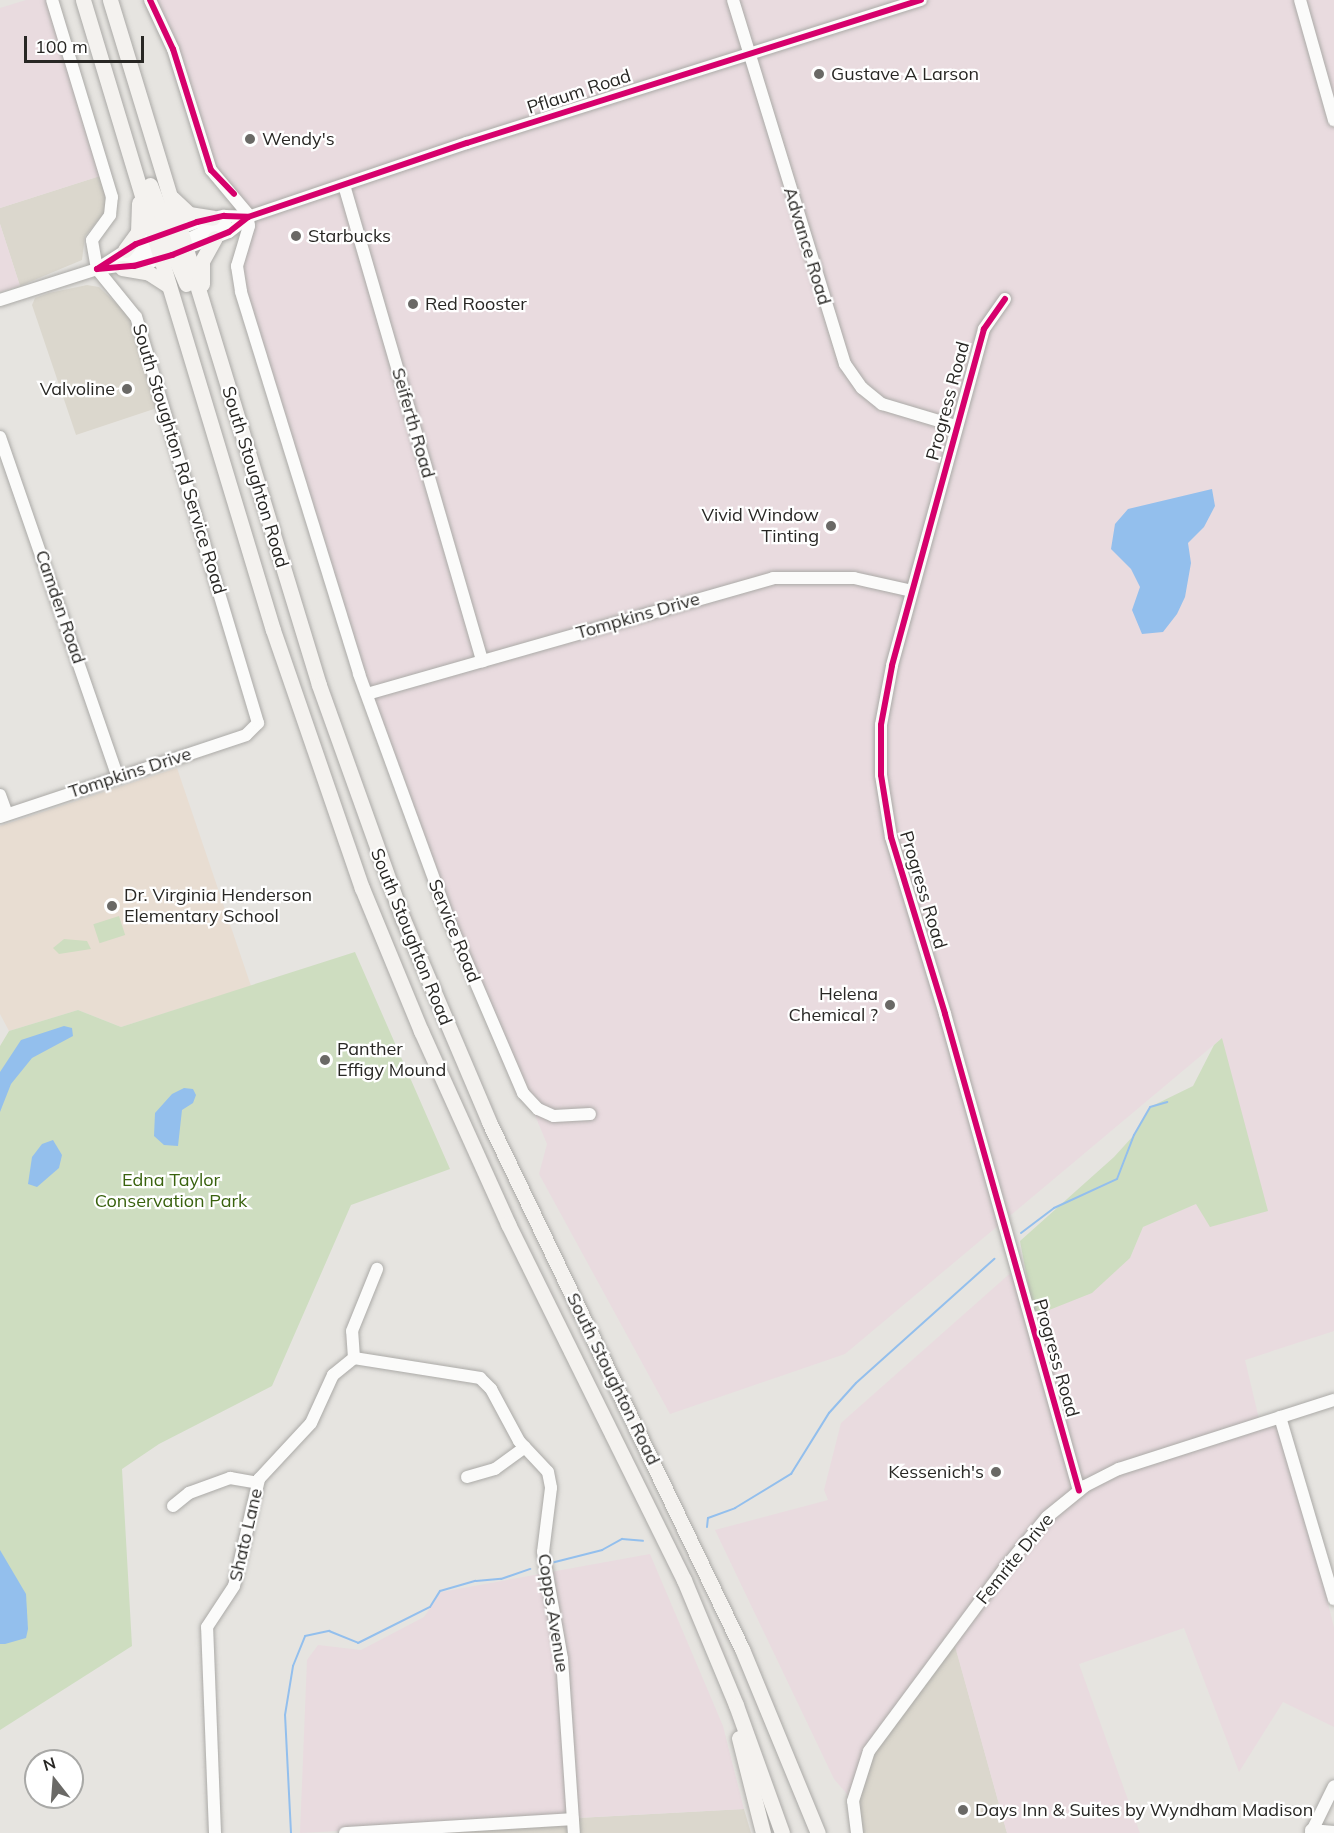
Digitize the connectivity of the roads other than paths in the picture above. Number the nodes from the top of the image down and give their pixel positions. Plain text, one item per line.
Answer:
1 (52, 0) edge
2 (83, 0) edge
3 (110, 0) edge
4 (150, 0) edge
5 (733, 0) edge
6 (921, 0) edge
7 (1300, 0) edge
8 (750, 54) junction
9 (111, 91) junction
10 (1334, 120) edge
11 (344, 185) junction
12 (141, 189) junction
13 (170, 195) junction
14 (248, 217) junction
15 (213, 218) junction
16 (215, 238) junction
17 (171, 244) junction
18 (124, 250) junction
19 (122, 268) junction
20 (97, 269) junction
21 (169, 286) junction
22 (200, 296) junction
23 (1005, 299) dead end
24 (0, 300) edge
25 (224, 375) junction
26 (956, 426) junction
27 (0, 437) edge
28 (13, 474) junction
29 (0, 478) edge
30 (912, 591) junction
31 (482, 661) junction
32 (367, 694) junction
33 (257, 726) joint
34 (118, 777) junction
35 (0, 795) edge
36 (3, 816) edge
37 (590, 1114) dead end
38 (377, 1269) dead end
39 (354, 1358) junction
40 (1334, 1400) edge
41 (1280, 1417) junction
42 (525, 1447) junction
43 (468, 1477) dead end
44 (257, 1484) junction
45 (1079, 1490) junction
46 (172, 1506) dead end
47 (1334, 1599) edge
48 (732, 1694) junction
49 (1334, 1786) edge
50 (573, 1819) junction
51 (1310, 1832) edge
52 (1334, 1832) edge
53 (215, 1833) edge
54 (345, 1833) edge
55 (574, 1833) edge
56 (763, 1833) edge
57 (782, 1833) edge
58 (818, 1833) edge
59 (857, 1833) edge

1 - 20 street, South Stoughton Rd Service Road
2 - 9 main road, South Stoughton Road
3 - 13 main road, South Stoughton Road
4 - 14 street
5 - 8 street, Advance Road
6 - 8 street, Pflaum Road
7 - 10 street
8 - 11 street, Pflaum Road
8 - 26 street, Advance Road
9 - 12 main road, South Stoughton Road
9 - 17 main road
11 - 14 street, Pflaum Road
11 - 31 street, Seiferth Road
12 - 17 main road, South Stoughton Road
12 - 18 main road
13 - 15 main road
13 - 17 main road, South Stoughton Road
14 - 15 street, Pflaum Road
14 - 16 street, Pflaum Road
14 - 17 street
14 - 32 street
15 - 17 street, Pflaum Road
16 - 17 street, Pflaum Road
16 - 22 main road
17 - 18 street, Pflaum Road
17 - 19 street, Pflaum Road
17 - 20 street
17 - 21 main road, South Stoughton Road
17 - 22 main road, South Stoughton Road
17 - 25 main road
18 - 20 street, Pflaum Road
19 - 20 street, Pflaum Road
19 - 21 main road
20 - 24 street, Pflaum Road
20 - 33 street, South Stoughton Rd Service Road
21 - 48 main road, South Stoughton Road
22 - 25 main road, South Stoughton Road
23 - 26 street, Progress Road
25 - 58 main road, South Stoughton Road
26 - 30 street, Progress Road
27 - 28 street, Camden Road
28 - 29 street
28 - 34 street, Camden Road
30 - 31 street, Tompkins Drive
30 - 45 street, Progress Road
31 - 32 street, Tompkins Drive
32 - 37 street, Service Road
33 - 34 street, Tompkins Drive
34 - 36 street, Tompkins Drive
35 - 36 street
38 - 39 street
39 - 42 street, Copps Avenue
39 - 44 street, Shato Lane
40 - 41 street, Femrite Drive
41 - 45 street, Femrite Drive
41 - 47 street
42 - 43 street
42 - 50 street, Copps Avenue
44 - 46 street
44 - 53 street, Shato Lane
45 - 59 street, Femrite Drive
48 - 56 main road
48 - 57 main road, South Stoughton Road
49 - 51 street
50 - 54 street
50 - 55 street, Copps Avenue
51 - 52 street

